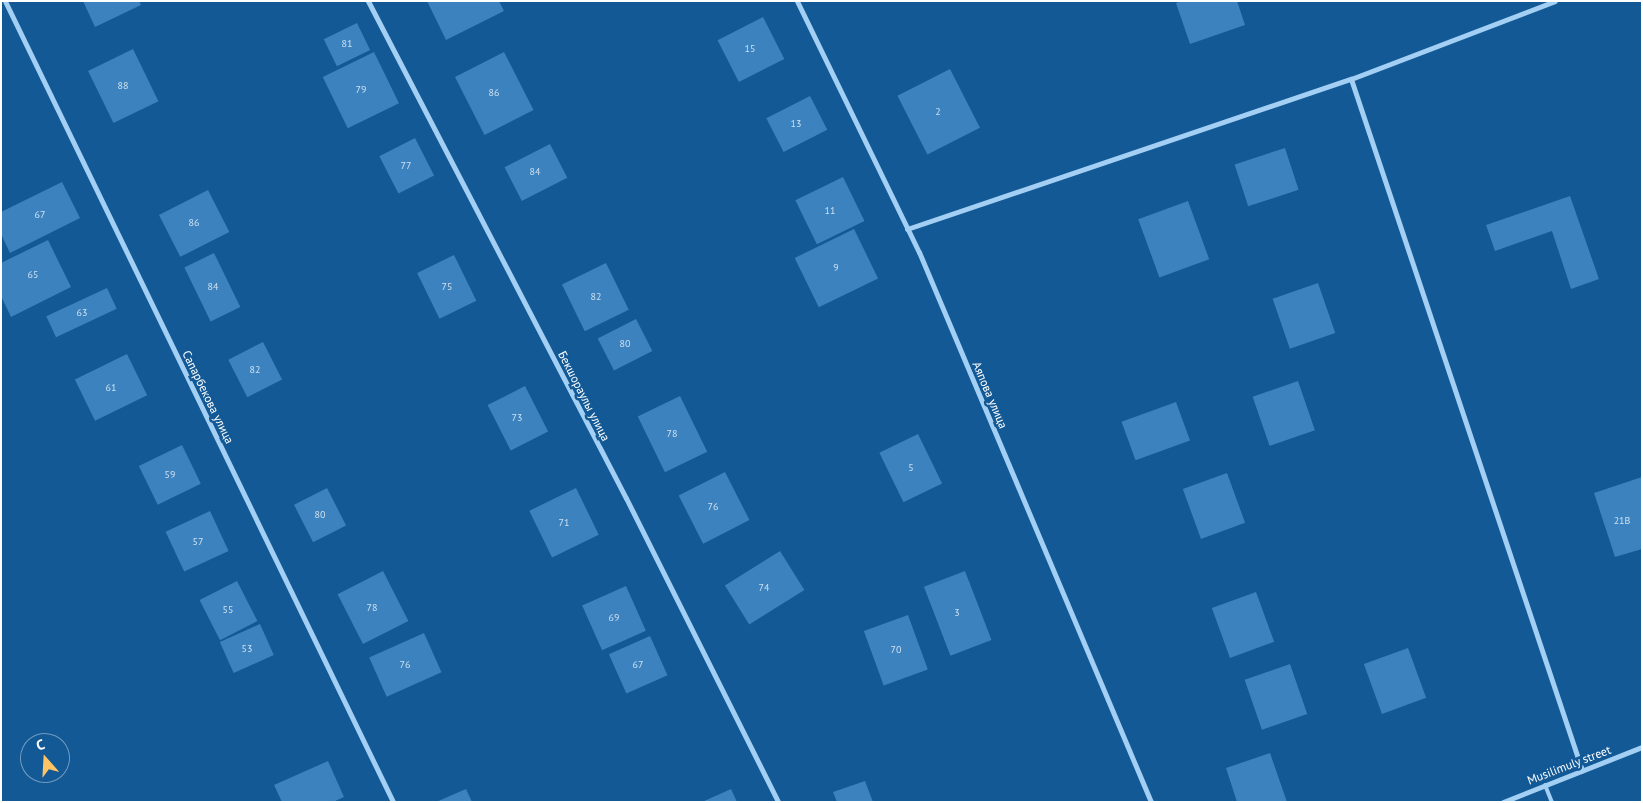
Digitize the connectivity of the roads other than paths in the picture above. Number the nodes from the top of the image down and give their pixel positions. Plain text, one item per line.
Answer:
1 (5, 1) edge
2 (368, 1) edge
3 (797, 1) edge
4 (1555, 1) edge
5 (1351, 79) junction
6 (907, 229) junction
7 (1642, 748) edge
8 (1582, 770) junction
9 (1545, 785) junction
10 (394, 802) edge
11 (778, 802) edge
12 (1151, 802) edge
13 (1503, 802) edge
14 (1552, 802) edge

1 - 10 street, Сапарбекова улица
2 - 11 street, Бекшораулы улица
3 - 6 street, Аяпова улица
4 - 5 street
5 - 6 street
5 - 8 street
6 - 12 street, Аяпова улица
7 - 8 street, Musilimuly street
8 - 9 street, Musilimuly street
9 - 13 street, Musilimuly street
9 - 14 lane

